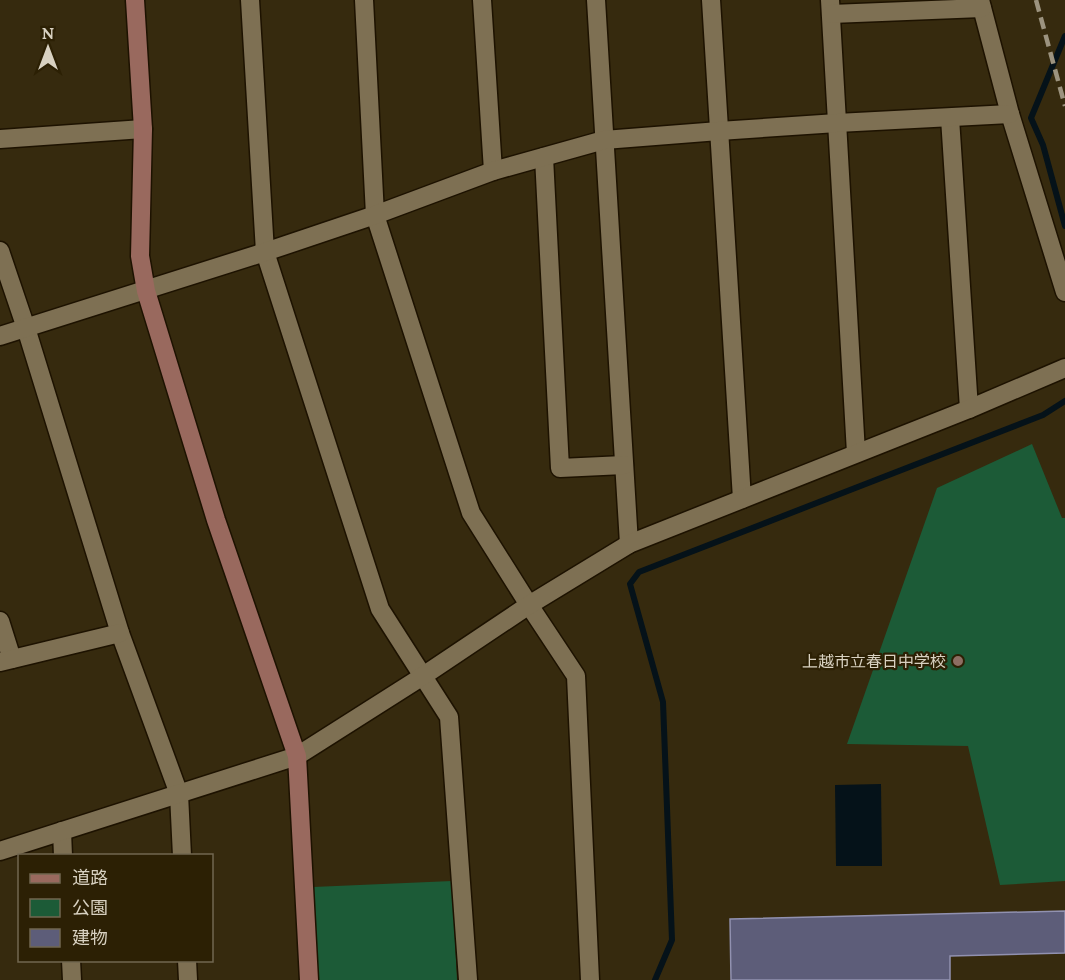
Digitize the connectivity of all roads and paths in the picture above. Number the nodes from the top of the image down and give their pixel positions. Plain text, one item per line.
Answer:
1 (135, 0) edge
2 (250, 0) edge
3 (364, 0) edge
4 (482, 0) edge
5 (596, 0) edge
6 (711, 0) edge
7 (981, 4) edge
8 (830, 7) edge
9 (1010, 114) junction
10 (950, 118) junction
11 (837, 123) junction
12 (143, 129) junction
13 (719, 130) junction
14 (0, 139) edge
15 (604, 140) junction
16 (544, 157) junction
17 (494, 171) junction
18 (375, 215) junction
19 (0, 251) edge
20 (265, 252) junction
21 (146, 291) junction
22 (1065, 292) edge
23 (26, 328) junction
24 (0, 336) edge
25 (1065, 368) edge
26 (969, 410) junction
27 (856, 453) junction
28 (624, 465) junction
29 (742, 499) junction
30 (629, 544) junction
31 (529, 605) junction
32 (0, 621) edge
33 (120, 633) junction
34 (6, 660) edge
35 (423, 676) junction
36 (297, 756) junction
37 (179, 794) junction
38 (62, 831) junction
39 (0, 851) edge
40 (63, 854) edge
41 (182, 854) edge
42 (71, 962) edge
43 (187, 962) edge
44 (72, 980) edge
45 (188, 980) edge
46 (309, 980) edge
47 (468, 980) edge
48 (590, 980) edge

1 - 12 street
2 - 20 street
3 - 18 street
4 - 17 street
5 - 15 street
6 - 13 street
7 - 8 street
7 - 9 street
8 - 11 street
9 - 10 street
9 - 22 street
10 - 11 street
10 - 26 street
11 - 13 street
11 - 27 street
12 - 14 street
12 - 21 street
13 - 15 street
13 - 29 street
15 - 16 street
15 - 28 street
16 - 17 street
16 - 28 street
17 - 18 street
18 - 20 street
18 - 31 street
19 - 23 street
20 - 21 street
20 - 35 street
21 - 23 street
21 - 36 street
23 - 24 street
23 - 33 street
25 - 26 street
26 - 27 street
27 - 29 street
28 - 30 street
29 - 30 street
30 - 31 street
31 - 35 street
31 - 48 street
32 - 34 street
33 - 34 street
33 - 37 street
35 - 36 street
35 - 47 street
36 - 37 street
36 - 46 street
37 - 38 street
37 - 41 street
38 - 39 street
38 - 40 street
42 - 44 street
43 - 45 street

